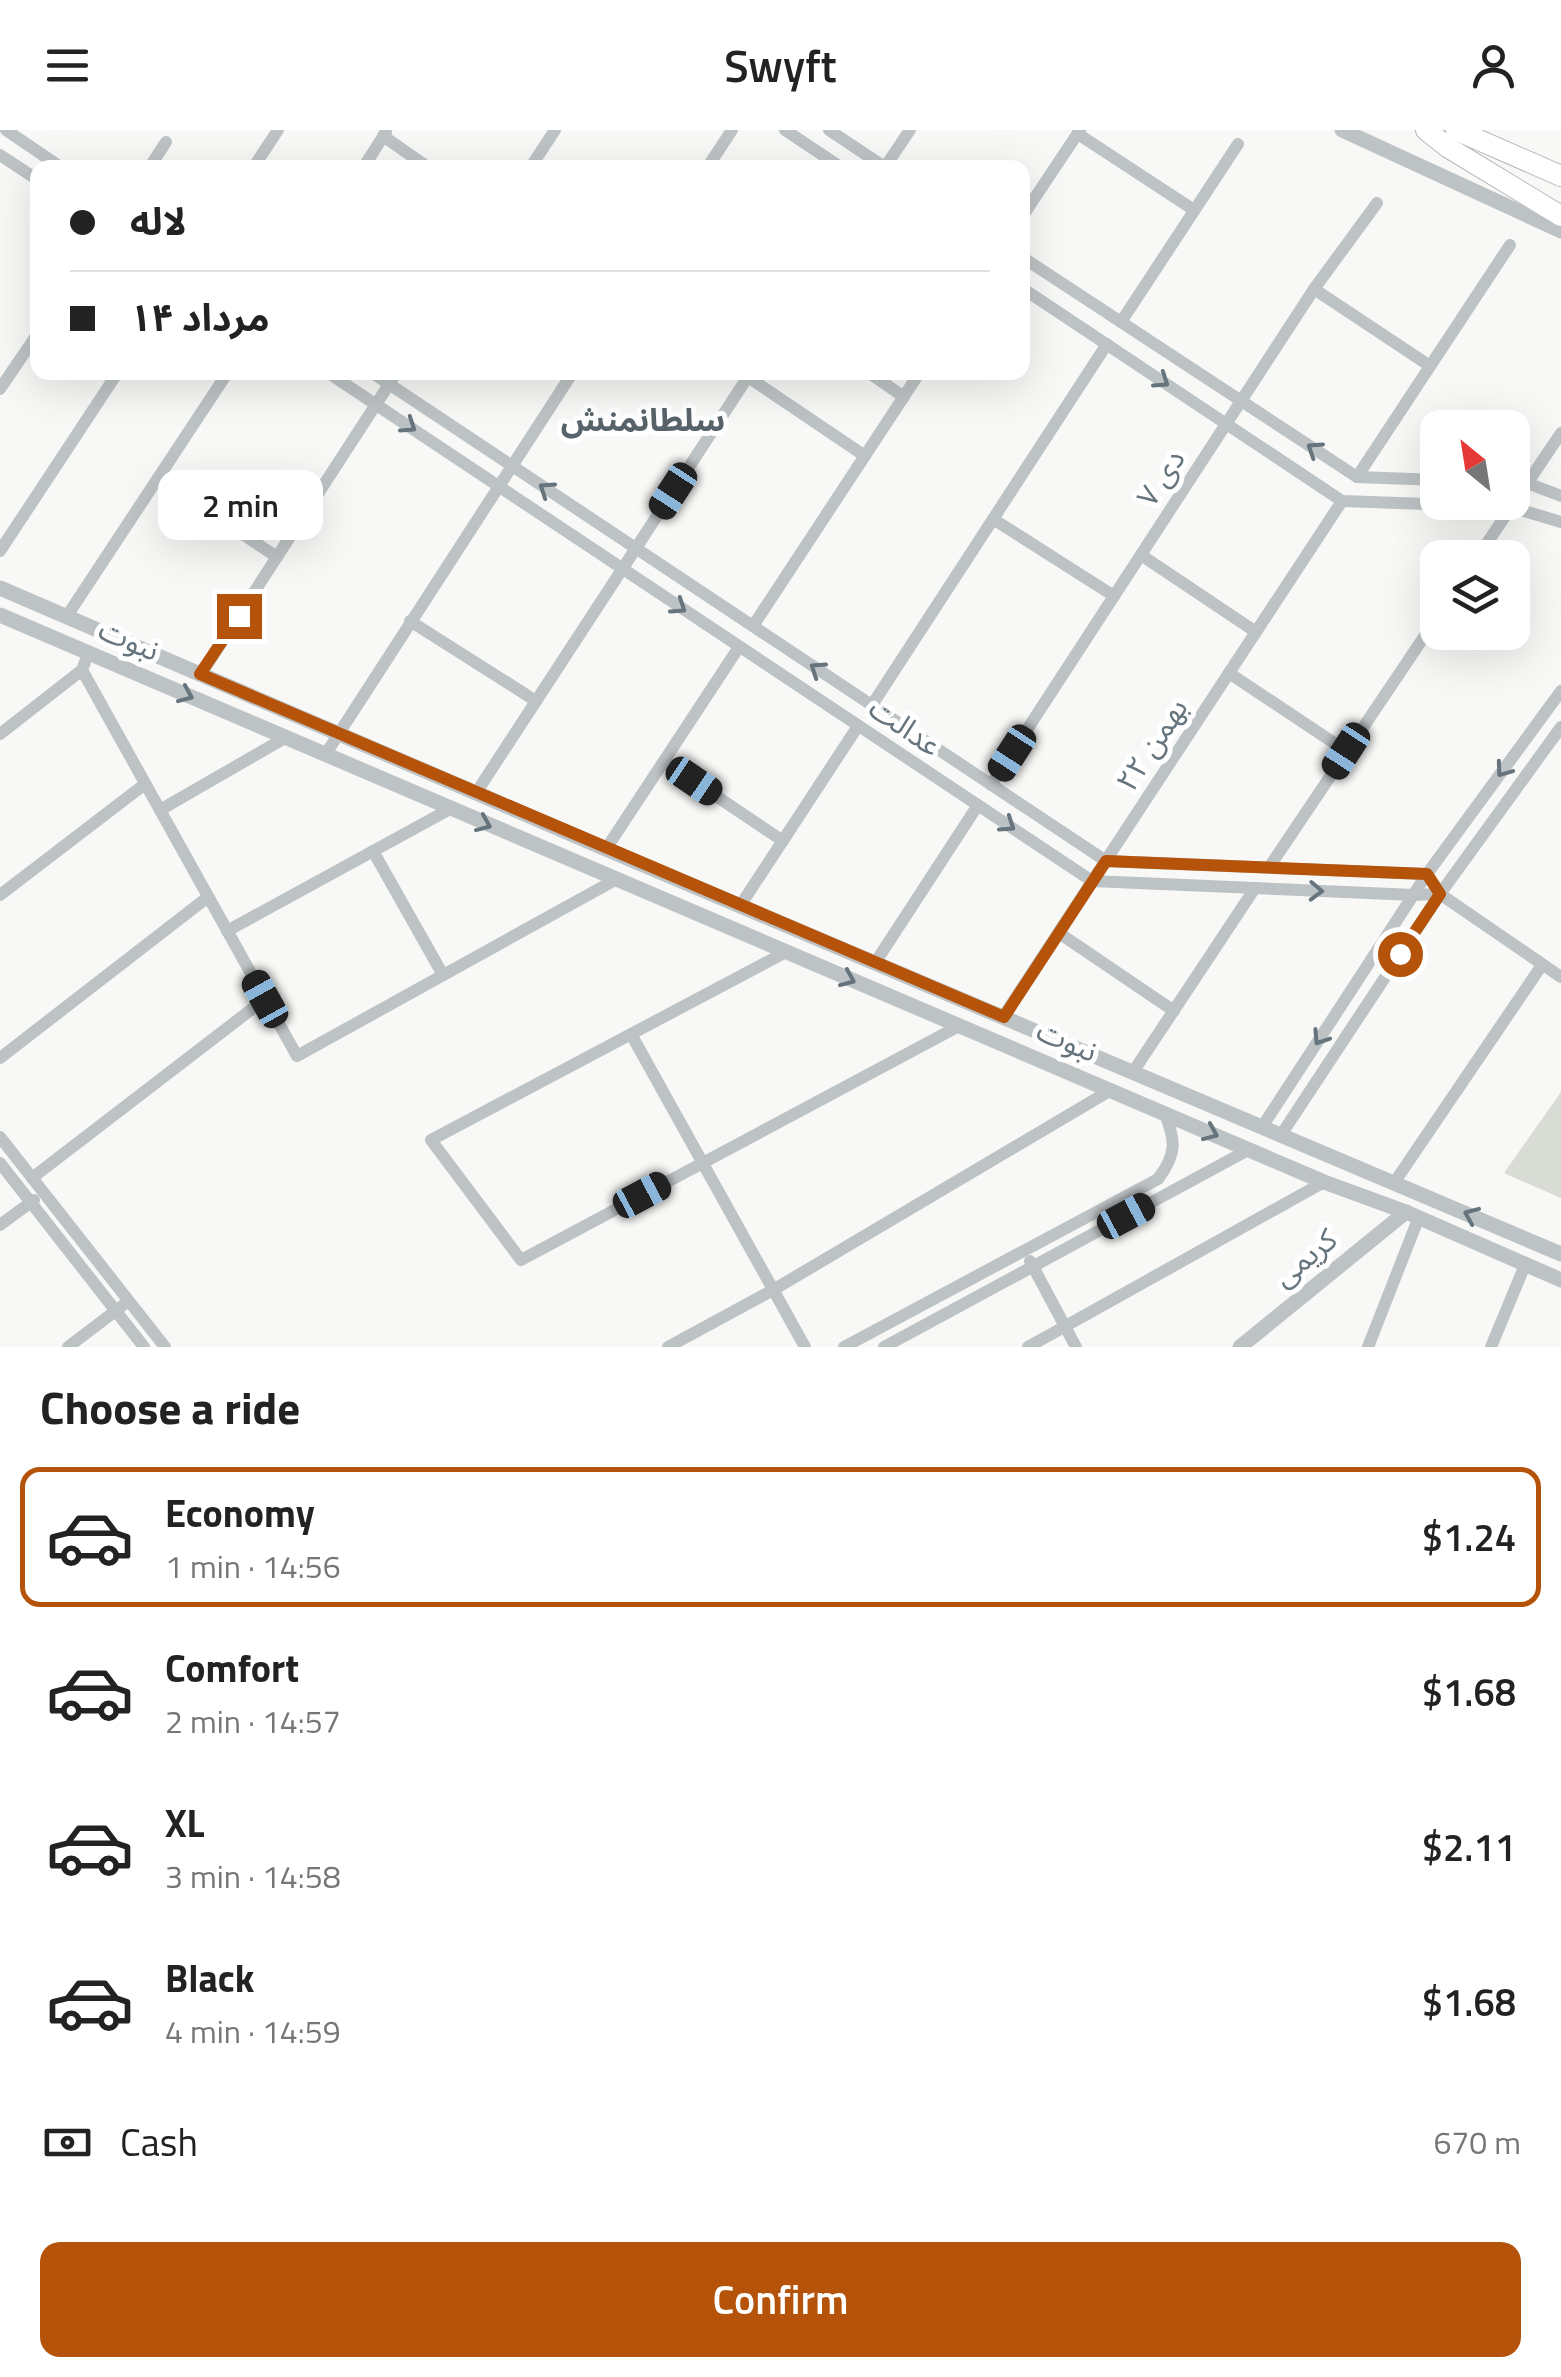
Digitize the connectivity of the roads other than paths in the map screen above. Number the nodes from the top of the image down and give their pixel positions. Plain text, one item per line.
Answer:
1 (278, 130) edge
2 (554, 130) edge
3 (732, 130) edge
4 (785, 130) edge
5 (829, 130) edge
6 (910, 130) edge
7 (1342, 130) edge
8 (1426, 130) edge
9 (1456, 130) edge
10 (3, 131) edge
11 (1079, 132) edge
12 (385, 133) edge
13 (166, 142) dead end
14 (1238, 144) dead end
15 (0, 155) edge
16 (49, 160) edge
17 (154, 160) edge
18 (258, 160) edge
19 (368, 160) edge
20 (419, 160) edge
21 (535, 160) edge
22 (712, 160) edge
23 (830, 160) edge
24 (875, 160) edge
25 (891, 160) edge
26 (30, 175) edge
27 (1561, 176) edge
28 (1377, 202) dead end
29 (1030, 205) edge
30 (1194, 210) junction
31 (1561, 216) edge
32 (1561, 231) edge
33 (1510, 245) dead end
34 (1030, 262) edge
35 (1314, 290) junction
36 (1030, 293) edge
37 (1121, 322) junction
38 (1107, 344) junction
39 (30, 345) edge
40 (1430, 366) junction
41 (113, 380) edge
42 (223, 380) edge
43 (340, 380) edge
44 (392, 380) edge
45 (396, 380) edge
46 (568, 380) edge
47 (746, 380) edge
48 (756, 380) edge
49 (880, 380) edge
50 (915, 380) edge
51 (0, 389) edge
52 (904, 397) junction
53 (1241, 401) junction
54 (376, 405) junction
55 (1226, 424) junction
56 (1561, 433) edge
57 (865, 456) junction
58 (512, 466) junction
59 (1530, 471) edge
60 (158, 478) junction
61 (1357, 478) junction
62 (1420, 480) edge
63 (498, 486) junction
64 (1530, 486) edge
65 (1561, 496) edge
66 (1342, 500) junction
67 (1420, 503) edge
68 (1530, 513) edge
69 (992, 520) junction
70 (1561, 522) edge
71 (636, 548) junction
72 (0, 551) edge
73 (1141, 555) junction
74 (277, 557) junction
75 (622, 569) junction
76 (0, 588) edge
77 (1114, 596) junction
78 (0, 615) edge
79 (67, 616) junction
80 (410, 621) junction
81 (753, 626) junction
82 (1256, 632) junction
83 (1420, 642) edge
84 (740, 647) junction
85 (88, 653) junction
86 (82, 670) junction
87 (1229, 672) junction
88 (200, 674) junction
89 (1561, 692) edge
90 (536, 701) junction
91 (872, 705) junction
92 (858, 726) junction
93 (1561, 726) edge
94 (337, 733) junction
95 (0, 734) edge
96 (285, 738) junction
97 (1346, 751) junction
98 (325, 755) junction
99 (664, 761) junction
100 (145, 784) junction
101 (991, 785) junction
102 (476, 793) junction
103 (978, 805) junction
104 (450, 809) junction
105 (160, 810) junction
106 (783, 841) junction
107 (606, 849) junction
108 (373, 851) junction
109 (1106, 861) junction
110 (1270, 866) junction
111 (1427, 874) junction
112 (614, 880) junction
113 (1092, 881) junction
114 (1255, 888) junction
115 (1440, 894) junction
116 (1414, 895) junction
117 (0, 896) edge
118 (208, 897) junction
119 (740, 906) junction
120 (227, 931) junction
121 (1058, 933) junction
122 (786, 952) junction
123 (875, 963) junction
124 (1542, 965) junction
125 (443, 975) junction
126 (1561, 978) edge
127 (265, 999) junction
128 (1174, 1012) junction
129 (1004, 1017) junction
130 (959, 1026) junction
131 (631, 1034) junction
132 (0, 1058) edge
133 (1133, 1072) junction
134 (1111, 1090) junction
135 (1164, 1112) junction
136 (1262, 1127) junction
137 (1281, 1135) junction
138 (0, 1137) edge
139 (1306, 1145) junction
140 (1250, 1149) junction
141 (0, 1163) edge
142 (703, 1163) junction
143 (1293, 1168) junction
144 (32, 1178) junction
145 (1324, 1182) junction
146 (1394, 1183) junction
147 (44, 1193) junction
148 (31, 1202) junction
149 (1412, 1214) junction
150 (0, 1226) edge
151 (1535, 1242) junction
152 (1025, 1250) junction
153 (1561, 1254) edge
154 (1525, 1265) junction
155 (1033, 1266) junction
156 (1561, 1280) edge
157 (774, 1290) junction
158 (128, 1301) junction
159 (116, 1310) junction
160 (1065, 1327) junction
161 (68, 1347) edge
162 (144, 1347) edge
163 (164, 1347) edge
164 (668, 1347) edge
165 (805, 1347) edge
166 (844, 1347) edge
167 (884, 1347) edge
168 (1028, 1347) edge
169 (1076, 1347) edge
170 (1240, 1347) edge
171 (1368, 1347) edge
172 (1491, 1347) edge

1 - 18 street
2 - 21 street
3 - 22 street
4 - 23 street
5 - 24 street
6 - 25 street
7 - 32 street
8 - 31 highway
9 - 27 highway
10 - 16 street
11 - 29 street
11 - 30 street
12 - 19 street
12 - 20 street
13 - 17 street
14 - 30 street
15 - 26 street
28 - 35 street, ۷ دی
30 - 37 street
33 - 40 street
34 - 37 street
35 - 40 street
35 - 53 street, ۷ دی
36 - 38 street
37 - 53 street
38 -> 55 street
38 - 69 street
39 - 51 street
40 - 61 street
41 - 72 street
42 - 60 street
43 - 54 street, عدالت
44 - 54 street
45 - 58 street, عدالت
46 - 58 street
47 - 71 street
48 - 57 street
49 - 52 street
50 - 52 street
52 - 57 street
53 - 55 street, ۷ دی
61 -> 53 street
54 -> 63 street, عدالت
54 - 74 street
55 - 66 street
55 - 73 street, ۷ دی
56 - 59 street
57 - 81 street
58 - 63 street
71 -> 58 street, عدالت
60 - 74 street
60 - 79 street
61 - 62 street
63 - 75 street, عدالت
63 - 80 street
64 - 65 street
66 - 67 street
66 - 82 street, ۲۲ بهمن
68 - 70 street
69 - 77 street
69 - 91 street
71 - 75 street
71 - 81 street, عدالت
73 - 77 street, ۷ دی
73 - 82 street
74 - 88 street
75 -> 84 street, عدالت
75 - 90 street
76 - 79 street, نبوت
77 - 101 street, ۷ دی
78 - 85 street, نبوت
79 - 88 street, نبوت
80 - 90 street
80 - 94 street
91 -> 81 street, عدالت
82 - 87 street, ۲۲ بهمن
83 - 97 street
84 - 92 street, عدالت
84 - 99 street
85 - 86 street
85 -> 96 street, نبوت
86 - 95 street
86 - 100 street
87 - 97 street
87 - 109 street, ۲۲ بهمن
88 - 94 street, نبوت
89 -> 111 street
90 - 102 street
91 - 101 street, عدالت
92 - 103 street, عدالت
92 - 106 street
93 - 115 street
94 - 98 street
94 - 102 street, نبوت
96 - 98 street, نبوت
96 - 105 street
97 - 110 street
98 - 104 street, نبوت
99 - 106 street
99 - 107 street
100 - 105 street
100 - 117 street
101 - 109 street, عدالت
102 - 107 street, نبوت
103 -> 113 street, عدالت
103 - 123 street
104 - 108 street
104 -> 112 street, نبوت
105 - 118 street
106 - 119 street
107 - 119 street, نبوت
108 - 120 street
108 - 125 street
109 - 110 street
109 - 113 street, ۲۲ بهمن
110 - 111 street
111 - 115 street
111 - 116 street
112 - 122 street, نبوت
112 - 125 street
113 - 114 street
113 - 121 street, ۲۲ بهمن
114 -> 116 street
114 - 128 street
115 - 116 street
115 - 124 street
115 - 137 street
116 -> 136 street
118 - 120 street
118 - 132 street
119 - 123 street, نبوت
120 - 127 street
121 - 128 street
121 - 129 street, ۲۲ بهمن
122 -> 130 street, نبوت
122 - 131 street
123 - 129 street, نبوت
124 - 126 street
124 - 146 street
125 - 127 street
127 - 144 street
128 - 133 street
129 - 133 street, نبوت
130 - 134 street, نبوت
130 - 142 street
131 - 142 street
131 - 142 street
133 - 136 street, نبوت
134 - 135 street, نبوت
134 - 157 street
135 -> 140 street, نبوت
135 - 152 street
136 - 137 street, نبوت
136 - 140 street
137 - 139 street, نبوت
137 - 140 street
138 - 144 street
139 - 143 street
139 - 146 street, نبوت
140 - 143 street, نبوت
140 - 155 street
141 - 148 street
142 - 157 street
143 - 145 street, نبوت
144 - 147 street
145 - 149 street, نبوت
145 - 160 street
151 -> 146 street, نبوت
147 - 148 street
147 - 158 street
148 - 150 street
148 - 159 street
149 - 154 street, نبوت
149 - 170 street, کریمی
149 - 171 street
151 - 153 street, نبوت
151 - 154 street
152 - 155 street
152 - 166 street
154 - 156 street, نبوت
154 - 172 street
155 - 160 street
155 - 167 street
157 - 164 street
157 - 165 street
158 - 159 street
158 - 163 street
159 - 161 street
159 - 162 street
160 - 168 street
160 - 169 street

